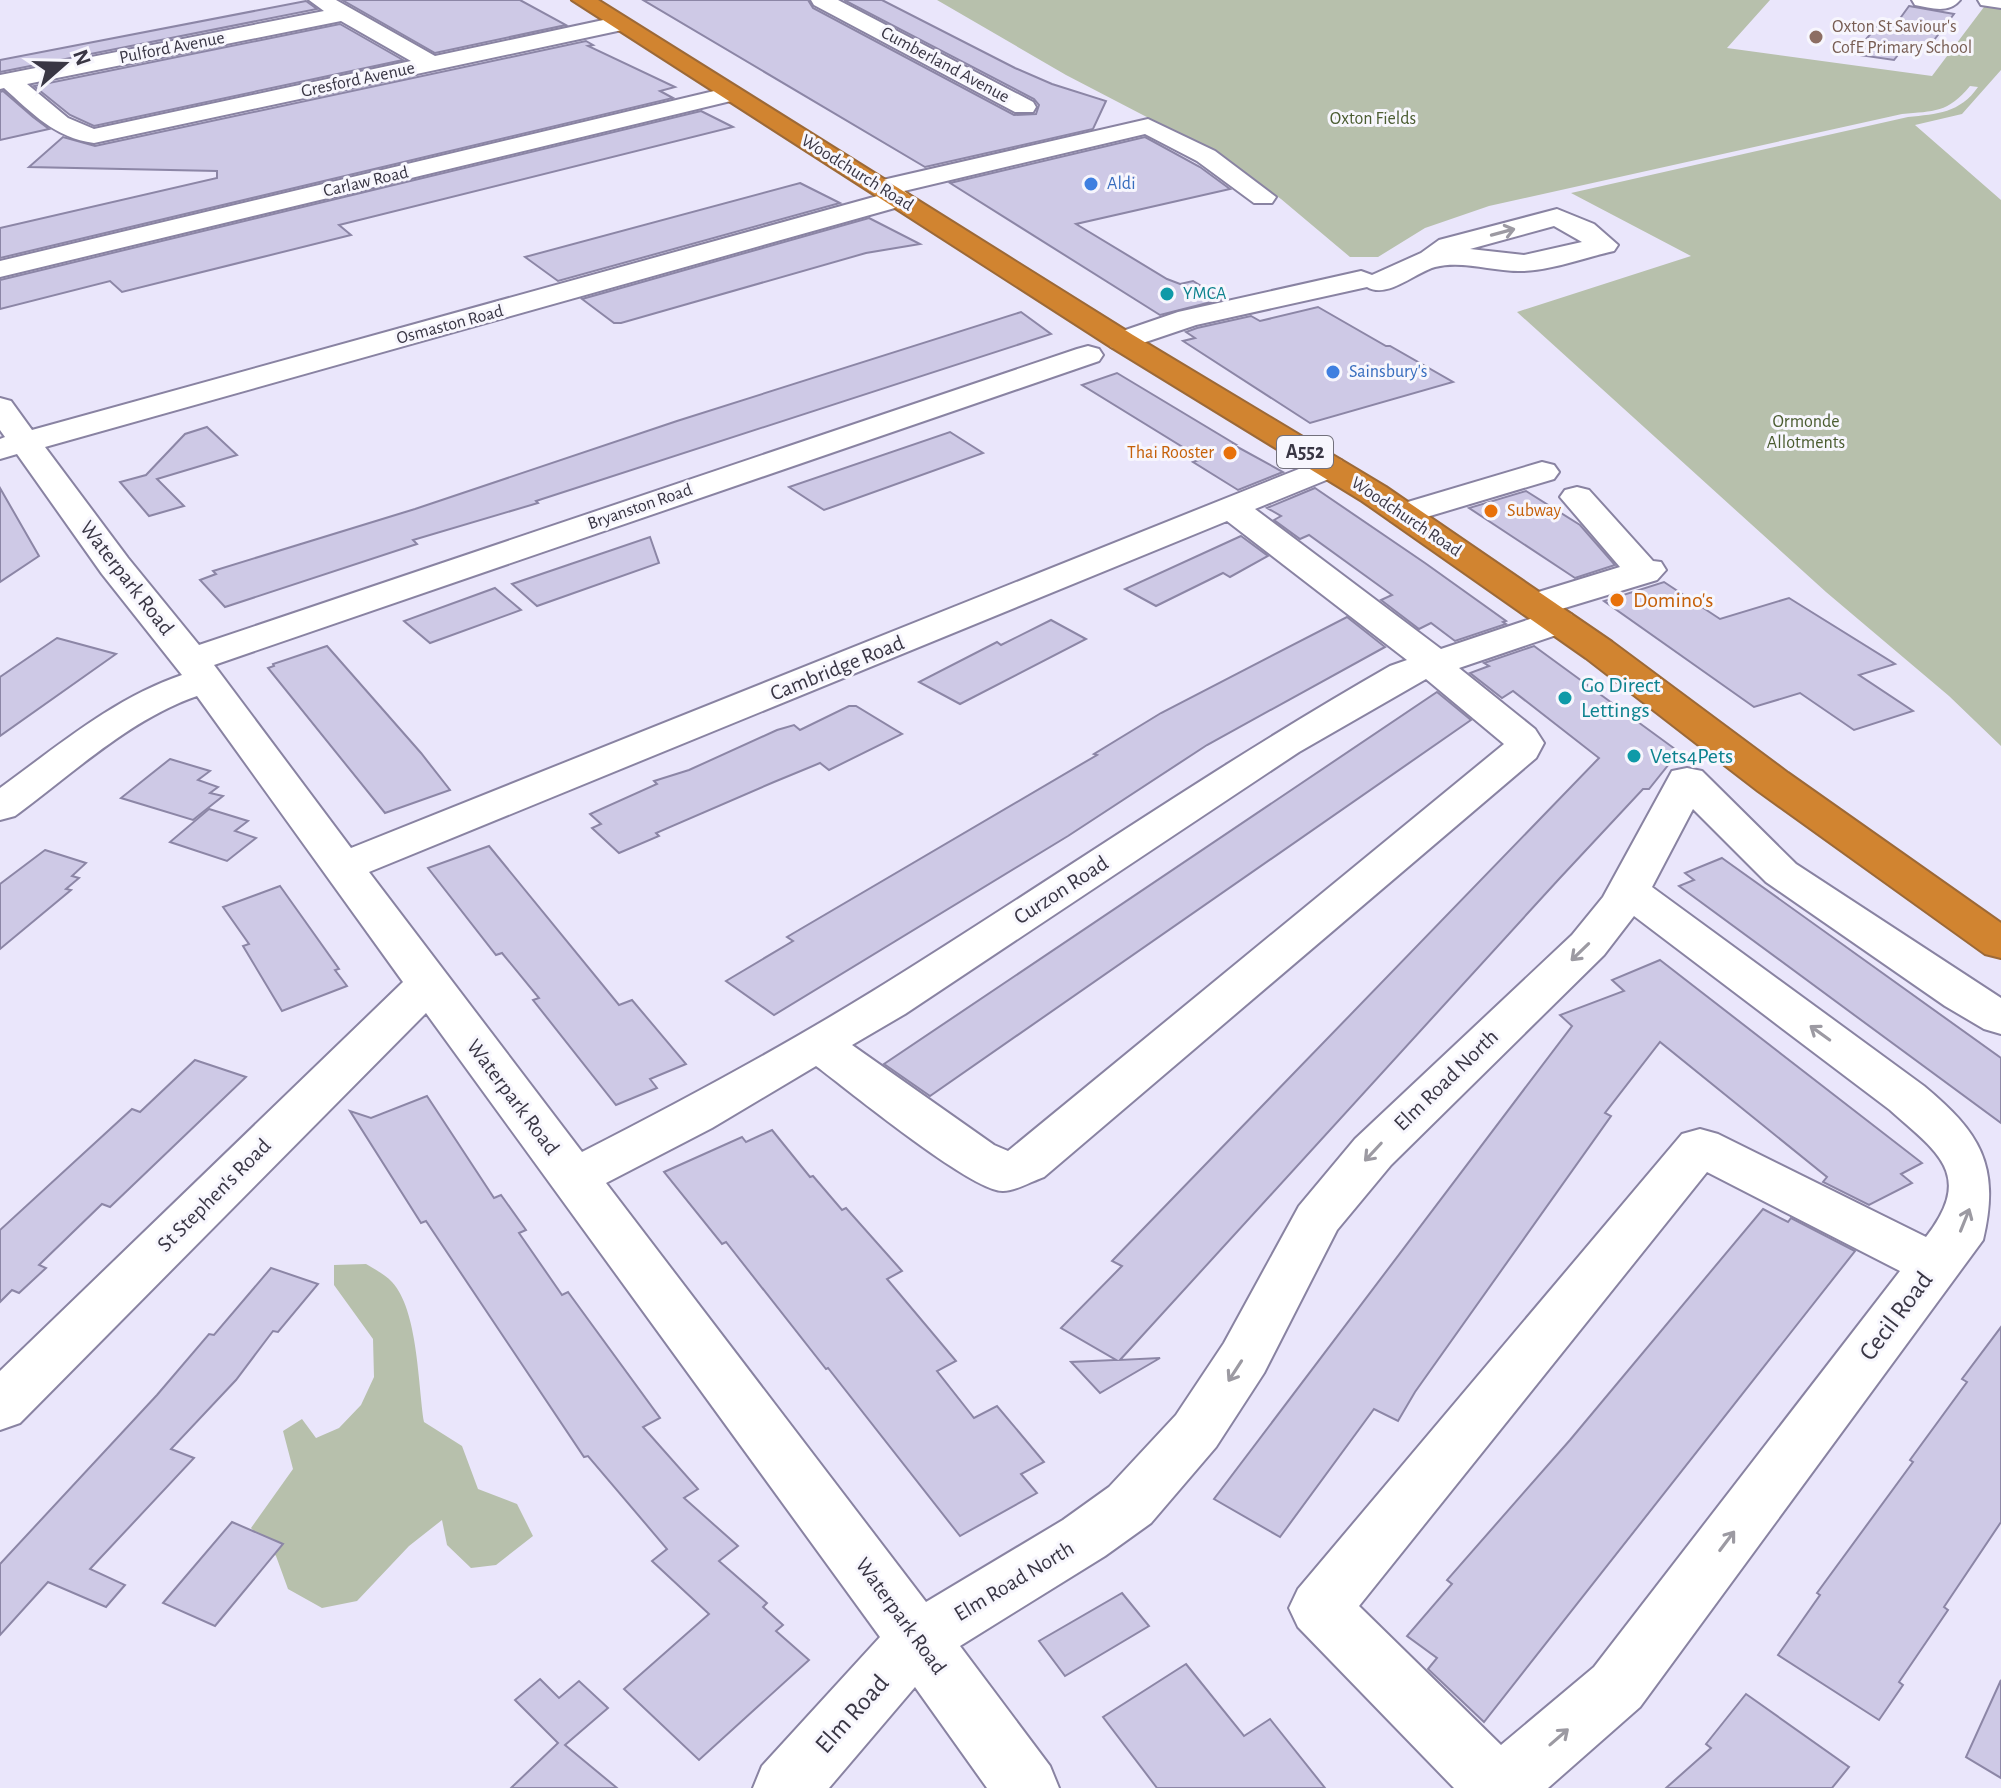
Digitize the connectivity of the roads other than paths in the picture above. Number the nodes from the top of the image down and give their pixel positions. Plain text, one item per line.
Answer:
1 (320, 0) edge
2 (583, 0) edge
3 (822, 0) edge
4 (1923, 0) edge
5 (1949, 0) edge
6 (1989, 0) edge
7 (2001, 2) edge
8 (344, 14) junction
9 (622, 23) junction
10 (432, 64) junction
11 (4, 81) edge
12 (731, 94) junction
13 (1024, 107) dead end
14 (891, 193) junction
15 (1263, 197) dead end
16 (1334, 255) dead end
17 (1431, 259) junction
18 (0, 269) edge
19 (1237, 279) dead end
20 (1370, 281) junction
21 (1188, 318) junction
22 (1122, 341) junction
23 (1088, 355) dead end
24 (8, 433) edge
25 (1329, 467) junction
26 (1542, 472) dead end
27 (1577, 497) dead end
28 (1231, 507) junction
29 (1403, 514) junction
30 (1547, 614) junction
31 (1433, 664) junction
32 (198, 670) junction
33 (0, 807) edge
34 (343, 867) junction
35 (1627, 890) junction
36 (2001, 944) edge
37 (429, 983) junction
38 (2001, 1018) edge
39 (818, 1044) junction
40 (573, 1178) junction
41 (1935, 1265) junction
42 (0, 1407) edge
43 (918, 1639) junction
44 (786, 1788) edge
45 (1026, 1788) edge
46 (1499, 1788) edge

1 - 8 street
2 - 9 highway, Woodchurch Road / A552
3 - 13 street, Cumberland Avenue
4 - 5 street
6 - 7 street
8 - 10 street
8 - 11 street, Pulford Avenue
9 - 10 street, Gresford Avenue
9 - 12 highway, Woodchurch Road / A552
10 - 11 street, Gresford Avenue
12 - 14 highway, Woodchurch Road / A552
12 - 18 street, Carlaw Road
14 - 15 street, Osmaston Road
14 - 22 highway, Woodchurch Road / A552
14 - 24 street, Osmaston Road
16 - 20 street
17 -> 17 street
17 - 20 street
19 - 21 street
20 - 21 street
21 - 22 street
22 - 25 highway, Woodchurch Road / A552
23 - 32 street, Bryanston Road
24 - 32 street, Waterpark Road
25 - 28 street, Cambridge Road
25 - 29 highway, Woodchurch Road / A552
26 - 29 street
27 - 30 street, Curzon Road
28 - 31 street
28 - 34 street, Cambridge Road
29 - 30 highway, Woodchurch Road / A552
30 - 31 street, Curzon Road
30 - 36 highway, Woodchurch Road / A552
31 - 39 street, Curzon Road
31 - 39 street
32 - 33 street, Bryanston Road
32 - 34 street, Waterpark Road
34 - 37 street, Waterpark Road
35 - 38 street, Elm Road North
41 -> 35 street, Cecil Road
35 -> 43 street, Elm Road North
37 - 40 street, Waterpark Road
37 - 42 street, St Stephen's Road
39 - 40 street, Curzon Road
40 - 43 street, Waterpark Road
46 -> 41 street, Cecil Road
41 - 46 street
43 - 44 street, Elm Road
43 - 45 street, Waterpark Road

